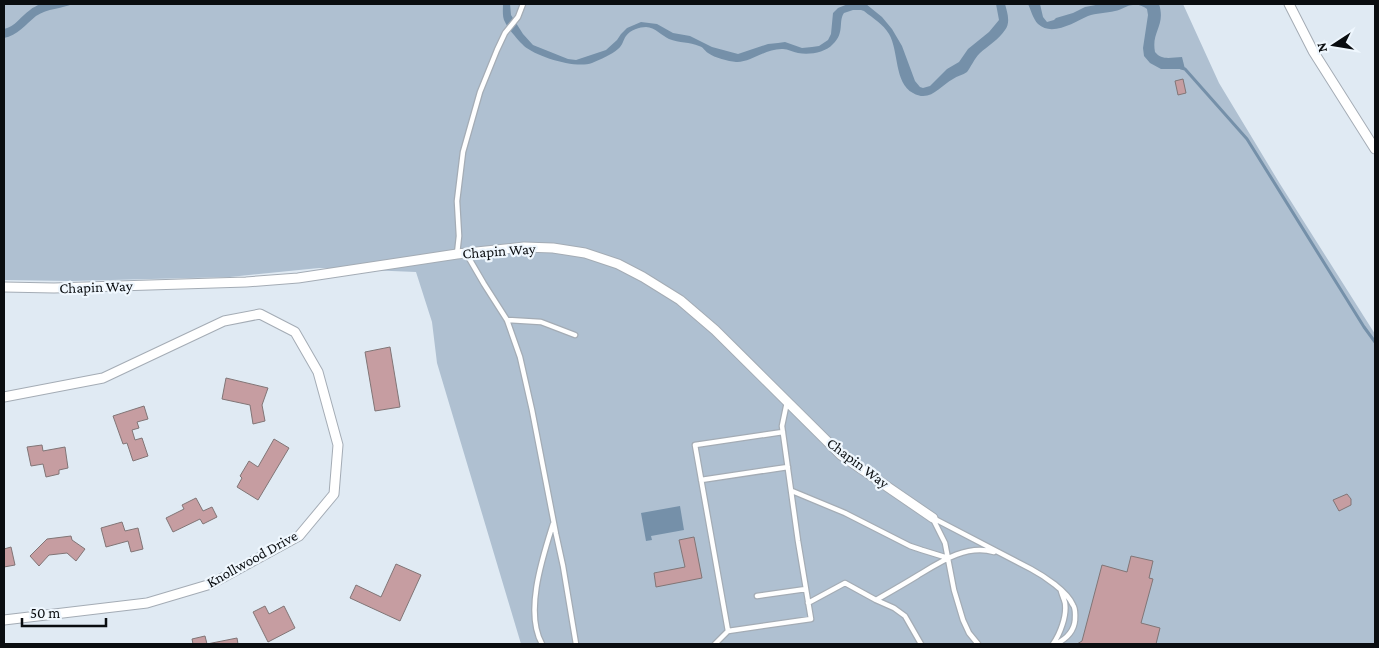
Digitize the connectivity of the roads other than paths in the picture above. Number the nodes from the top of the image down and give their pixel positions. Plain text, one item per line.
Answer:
1 (523, 4) edge
2 (1289, 4) edge
3 (1375, 149) edge
4 (461, 254) junction
5 (4, 287) edge
6 (508, 320) junction
7 (575, 335) dead end
8 (4, 397) edge
9 (787, 401) junction
10 (783, 432) junction
11 (788, 467) junction
12 (701, 480) junction
13 (792, 491) junction
14 (932, 518) junction
15 (554, 522) junction
16 (1002, 554) junction
17 (948, 558) junction
18 (806, 589) junction
19 (1060, 590) junction
20 (757, 596) dead end
21 (876, 600) junction
22 (808, 603) junction
23 (4, 620) edge
24 (728, 631) junction
25 (542, 644) edge
26 (576, 644) edge
27 (716, 644) edge
28 (921, 644) edge
29 (978, 644) edge
30 (1055, 644) edge

1 - 4 lane
2 - 3 street
4 - 5 street, Chapin Way
4 - 6 lane
4 - 9 street, Chapin Way
6 - 7 lane
6 - 15 lane
8 - 23 street, Knollwood Drive
9 - 10 lane
9 - 14 street, Chapin Way
10 - 11 lane
10 - 12 lane
11 - 12 lane
11 - 13 lane
12 - 24 lane
13 - 17 lane
13 - 18 lane
14 - 16 lane
14 - 17 lane
15 - 25 lane
15 - 26 lane
16 - 17 lane
16 - 19 lane
17 - 21 lane
17 - 29 lane
18 - 20 lane
18 - 22 lane
19 - 30 lane
19 - 30 lane
21 - 22 lane
21 - 28 lane
22 - 24 lane
24 - 27 lane

